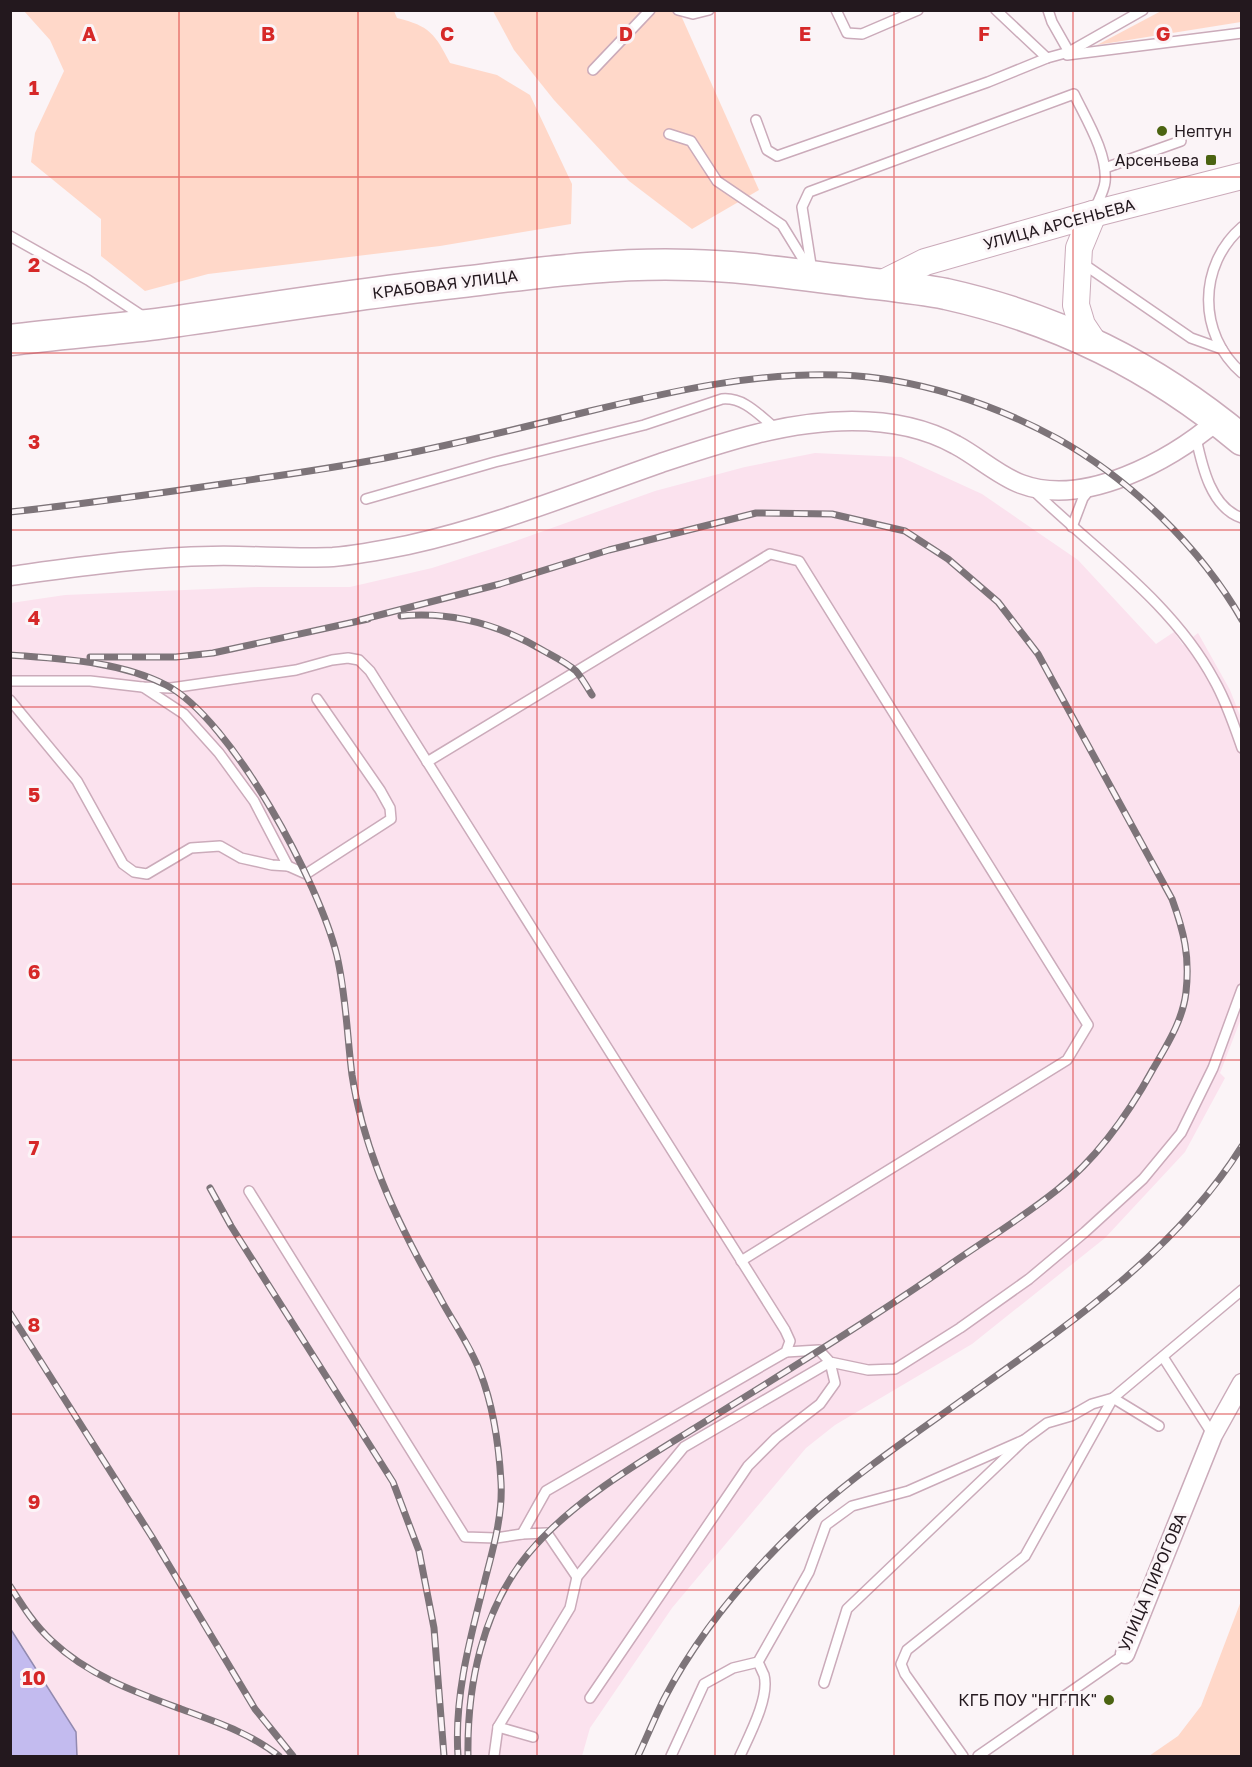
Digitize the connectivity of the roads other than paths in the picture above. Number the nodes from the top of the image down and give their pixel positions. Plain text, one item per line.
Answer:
1 (650, 10) edge
2 (678, 10) edge
3 (709, 10) edge
4 (836, 10) edge
5 (918, 10) edge
6 (996, 10) edge
7 (1048, 10) edge
8 (1143, 10) edge
9 (1242, 33) edge
10 (1069, 52) junction
11 (1047, 58) junction
12 (592, 70) dead end
13 (756, 120) dead end
14 (669, 134) dead end
15 (1181, 141) dead end
16 (1105, 168) junction
17 (1242, 176) edge
18 (1093, 214) junction
19 (1242, 227) edge
20 (10, 236) edge
21 (1078, 260) junction
22 (813, 276) junction
23 (881, 284) junction
24 (154, 324) junction
25 (10, 340) edge
26 (1094, 343) junction
27 (1222, 349) junction
28 (1242, 373) edge
29 (776, 428) junction
30 (1207, 429) junction
31 (1242, 440) edge
32 (1093, 486) junction
33 (1030, 487) junction
34 (366, 499) dead end
35 (1242, 518) edge
36 (1071, 527) junction
37 (10, 576) edge
38 (10, 681) edge
39 (142, 687) junction
40 (317, 699) dead end
41 (10, 700) edge
42 (1242, 748) edge
43 (428, 762) junction
44 (288, 866) junction
45 (1242, 989) edge
46 (249, 1191) dead end
47 (741, 1261) junction
48 (1242, 1290) edge
49 (786, 1352) junction
50 (1163, 1357) junction
51 (830, 1362) junction
52 (1242, 1383) edge
53 (1113, 1398) junction
54 (1159, 1426) dead end
55 (1213, 1435) junction
56 (1024, 1440) junction
57 (522, 1534) junction
58 (577, 1577) junction
59 (1125, 1654) joint
60 (758, 1662) junction
61 (824, 1683) dead end
62 (590, 1698) dead end
63 (498, 1727) junction
64 (533, 1737) dead end
65 (494, 1756) edge
66 (671, 1756) edge
67 (740, 1756) edge
68 (963, 1756) edge
69 (978, 1756) edge

1 - 12 lane
2 - 3 lane
4 - 5 lane
6 - 11 lane
7 - 10 lane
8 - 10 lane
9 - 11 lane
10 - 11 lane
11 - 13 lane
14 - 22 lane
15 - 16 lane
16 - 18 lane
16 - 22 lane
17 - 18 main road, УЛИЦА АРСЕНЬЕВА
18 - 21 main road
18 - 23 main road, УЛИЦА АРСЕНЬЕВА
19 - 27 lane
20 - 24 lane
21 - 26 main road
21 - 27 lane
22 - 23 main road, КРАБОВАЯ УЛИЦА
22 - 24 main road, КРАБОВАЯ УЛИЦА
23 - 26 main road
24 - 25 main road, КРАБОВАЯ УЛИЦА
26 - 30 main road
27 - 28 lane
29 - 33 street
29 - 34 lane
29 - 37 street
30 - 31 main road
30 - 32 street
30 - 35 lane
32 - 33 street
32 - 36 lane
33 - 36 lane
36 - 42 lane
38 - 39 lane
39 - 43 lane
39 - 44 lane
40 - 44 lane
41 - 44 lane
43 - 47 lane
43 - 47 lane
45 - 51 lane
46 - 57 lane
47 - 49 lane
48 - 50 lane
49 - 51 lane
49 - 57 lane
50 - 53 lane
50 - 55 lane
51 - 58 lane
51 - 62 lane
52 - 55 street, УЛИЦА ПИРОГОВА
53 - 54 lane
53 - 56 lane
53 - 68 lane
55 - 59 street, УЛИЦА ПИРОГОВА
56 - 60 lane
56 - 61 lane
57 - 58 lane
58 - 63 lane
59 - 69 lane, УЛИЦА ПИРОГОВА
60 - 66 lane
60 - 67 lane
63 - 64 lane
63 - 65 lane

